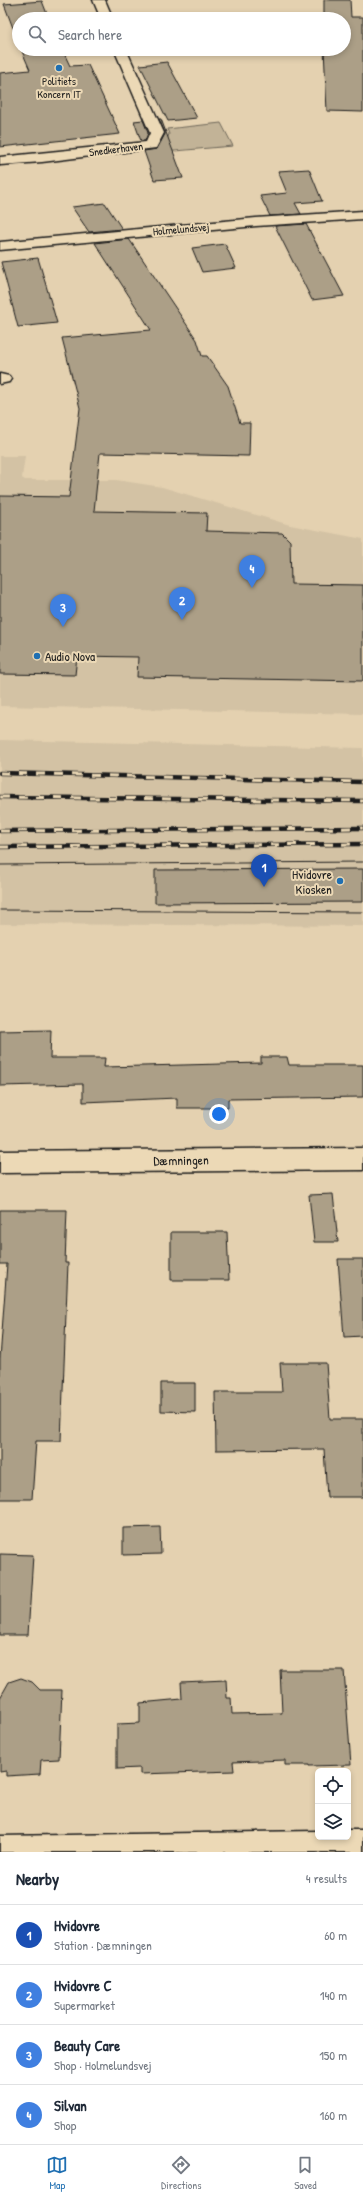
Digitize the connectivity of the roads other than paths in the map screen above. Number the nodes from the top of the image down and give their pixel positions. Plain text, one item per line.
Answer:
1 (99, 0) edge
2 (104, 12) edge
3 (123, 56) edge
4 (0, 161) edge
5 (363, 215) edge
6 (0, 246) edge
7 (363, 1159) edge
8 (0, 1162) edge
9 (363, 1846) edge
10 (0, 1852) edge

1 - 2 street
3 - 4 street, Snedkerhaven
5 - 6 street, Holmelundsvej
7 - 8 street, Dæmningen
9 - 10 street

